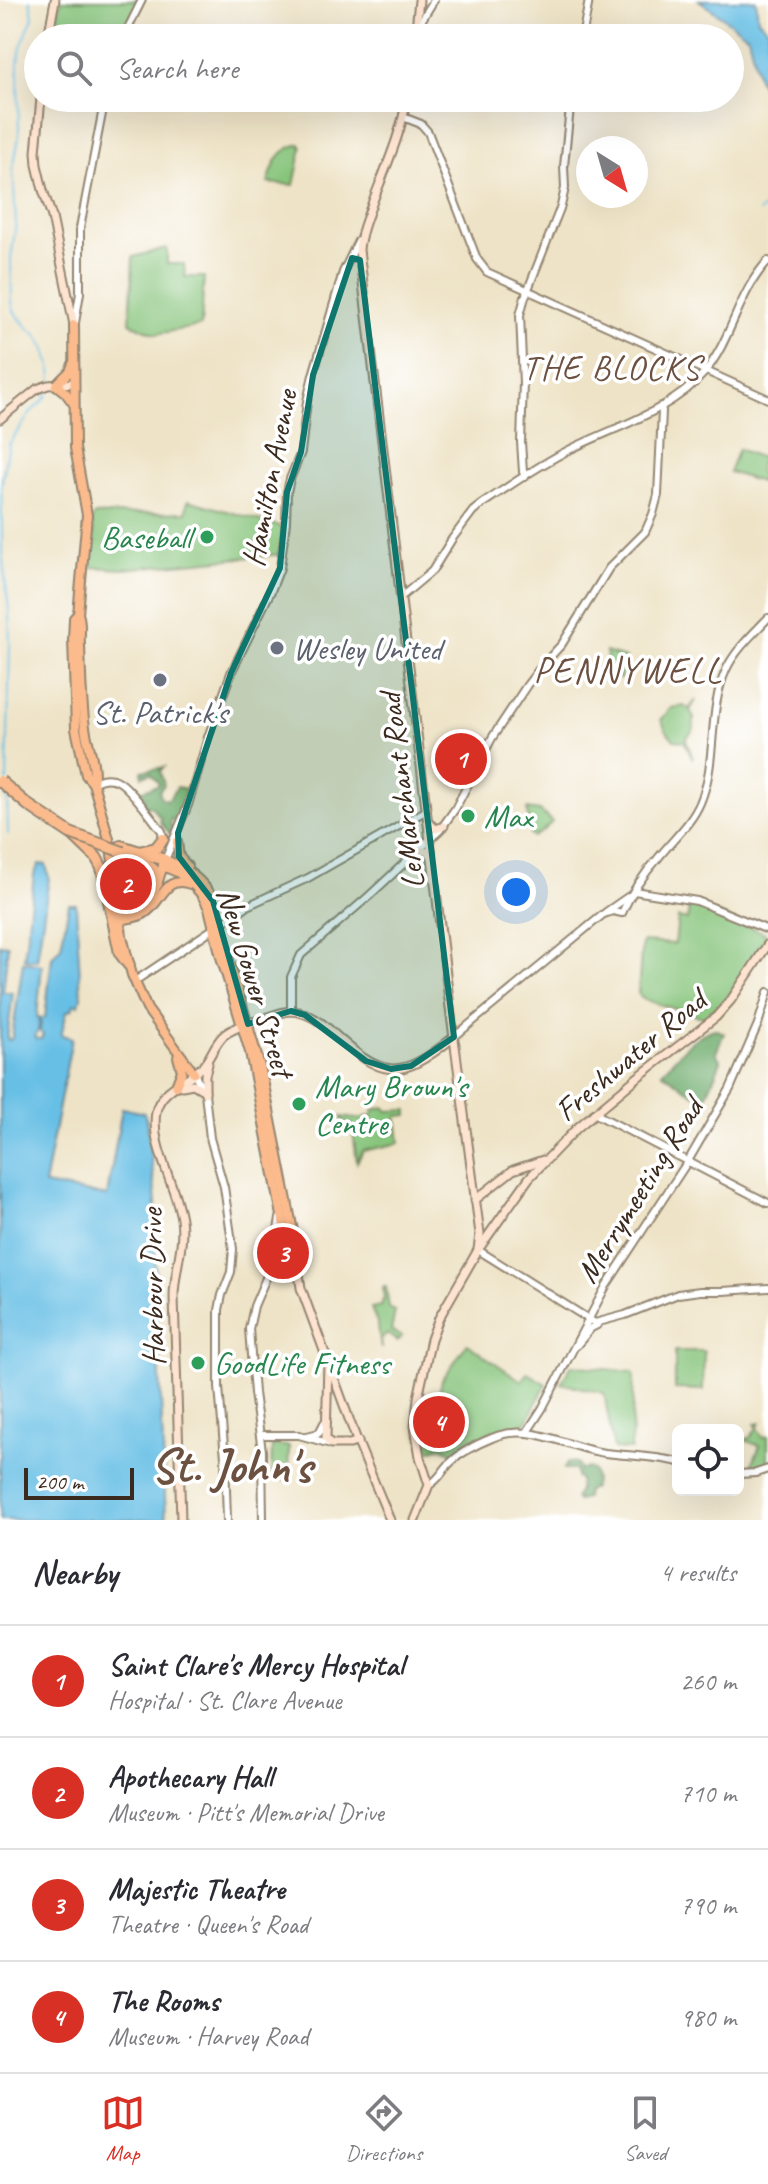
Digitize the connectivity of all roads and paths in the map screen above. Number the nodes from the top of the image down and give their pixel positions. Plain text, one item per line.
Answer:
1 (55, 0) edge
2 (142, 0) edge
3 (589, 0) edge
4 (432, 2) edge
5 (419, 3) edge
6 (51, 24) edge
7 (130, 24) edge
8 (417, 24) edge
9 (419, 24) edge
10 (585, 24) edge
11 (40, 112) edge
12 (102, 112) edge
13 (404, 112) edge
14 (570, 112) edge
15 (403, 117) junction
16 (360, 245) junction
17 (353, 260) junction
18 (768, 261) edge
19 (759, 271) junction
20 (80, 272) junction
21 (362, 279) junction
22 (768, 279) edge
23 (67, 289) junction
24 (527, 291) junction
25 (74, 325) junction
26 (75, 361) junction
27 (706, 371) junction
28 (74, 383) junction
29 (56, 385) junction
30 (768, 399) edge
31 (74, 404) junction
32 (661, 406) junction
33 (3, 417) edge
34 (525, 477) junction
35 (401, 597) junction
36 (768, 618) edge
37 (0, 774) edge
38 (0, 781) edge
39 (93, 783) junction
40 (427, 810) junction
41 (429, 822) junction
42 (444, 826) junction
43 (70, 833) junction
44 (163, 835) joint
45 (178, 838) junction
46 (431, 840) junction
47 (418, 852) junction
48 (138, 855) junction
49 (432, 857) junction
50 (166, 864) junction
51 (195, 881) junction
52 (157, 884) junction
53 (117, 891) junction
54 (632, 893) junction
55 (153, 900) junction
56 (604, 914) junction
57 (117, 919) junction
58 (216, 925) junction
59 (768, 930) edge
60 (768, 944) edge
61 (129, 965) joint
62 (135, 981) junction
63 (768, 992) edge
64 (291, 1011) junction
65 (246, 1025) junction
66 (228, 1032) junction
67 (454, 1037) junction
68 (246, 1039) junction
69 (178, 1053) junction
70 (208, 1059) junction
71 (194, 1073) junction
72 (176, 1086) junction
73 (205, 1092) junction
74 (166, 1094) junction
75 (594, 1113) junction
76 (546, 1159) junction
77 (688, 1161) junction
78 (475, 1200) junction
79 (768, 1203) edge
80 (286, 1214) junction
81 (288, 1232) junction
82 (478, 1250) junction
83 (275, 1253) junction
84 (768, 1288) edge
85 (593, 1309) junction
86 (588, 1319) junction
87 (602, 1322) junction
88 (575, 1347) junction
89 (328, 1362) junction
90 (337, 1383) junction
91 (327, 1385) junction
92 (326, 1422) junction
93 (530, 1432) junction
94 (260, 1435) junction
95 (307, 1436) junction
96 (358, 1441) junction
97 (331, 1444) junction
98 (672, 1461) edge
99 (768, 1469) edge
100 (744, 1474) edge
101 (428, 1481) junction
102 (181, 1520) edge
103 (227, 1520) edge
104 (263, 1520) edge
105 (390, 1520) edge
106 (415, 1520) edge

1 - 6 main road
2 - 7 street
3 - 10 street
4 - 5 street
4 - 9 street
5 - 8 main road
11 - 23 main road
12 - 20 street
13 - 15 main road, Hamilton Avenue
14 - 24 street
15 - 16 main road, Hamilton Avenue
15 - 24 street
16 - 17 main road, LeMarchant Road
16 - 17 street, Hamilton Avenue
16 - 21 main road, LeMarchant Road
17 - 21 main road, LeMarchant Road
17 - 45 street, Hamilton Avenue
18 - 19 street
19 - 22 street
19 - 27 street
20 - 23 street
20 - 25 street
21 - 35 main road, LeMarchant Road
23 - 25 main road
24 - 27 street
24 - 34 street
25 - 26 main road
26 - 28 main road
26 - 29 main road
27 - 30 street
27 - 32 street
28 - 29 main road
28 - 31 main road
29 - 31 main road
29 - 33 main road
31 - 39 main road
32 - 34 street
32 - 42 street
34 - 35 street
35 - 40 main road, LeMarchant Road
36 - 54 street
37 - 48 highway, bridge
38 - 43 highway, bridge
39 - 44 street
39 - 53 main road
40 - 41 main road, LeMarchant Road
40 - 58 street
41 - 42 main road
41 - 46 main road, LeMarchant Road
42 - 46 street
43 - 48 highway, bridge
43 - 57 highway
44 - 48 highway
45 - 50 street, Hamilton Avenue
45 - 51 main road
46 - 47 street
46 - 49 main road, LeMarchant Road
47 - 49 main road
47 - 64 street
48 - 50 highway
48 - 52 highway
49 - 67 main road, LeMarchant Road
50 - 51 main road, New Gower Street
50 - 52 main road
50 - 55 main road
51 - 55 main road
51 - 58 main road, New Gower Street
52 - 55 main road
53 - 55 main road
53 - 57 main road
54 - 56 street
54 - 56 street
54 - 59 street
55 - 57 main road
56 - 67 street
57 - 61 highway
58 - 62 street
58 - 65 main road, New Gower Street
60 - 75 main road, Freshwater Road
61 - 62 main road
62 - 69 main road
63 - 77 street, Merrymeeting Road
64 - 65 main road
64 - 67 main road
65 - 66 main road
65 - 68 main road, New Gower Street
65 - 80 main road, New Gower Street
66 - 68 main road
66 - 70 main road
67 - 78 main road, LeMarchant Road
68 - 80 main road, New Gower Street
69 - 71 main road
69 - 72 main road
70 - 71 main road
70 - 73 main road
71 - 72 main road
71 - 73 street
72 - 74 main road
73 - 74 main road
73 - 103 street
74 - 102 main road, Harbour Drive
75 - 76 main road, Freshwater Road
75 - 77 street
76 - 78 main road, Freshwater Road
76 - 82 main road, Freshwater Road
77 - 79 street
77 - 85 street, Merrymeeting Road
78 - 82 main road, LeMarchant Road
80 - 81 main road, New Gower Street
80 - 83 street
81 - 83 street
81 - 89 main road
82 - 86 street
82 - 101 main road, Freshwater Road
83 - 94 street
84 - 87 street
85 - 86 street, Merrymeeting Road
85 - 87 street
86 - 87 street
86 - 88 street, Merrymeeting Road
87 - 88 street
88 - 93 street, Merrymeeting Road
89 - 90 main road
89 - 91 main road
90 - 91 main road
90 - 96 main road
91 - 92 main road
92 - 95 street
92 - 97 main road
93 - 98 street
93 - 101 street
94 - 95 street
94 - 104 street
95 - 97 street
96 - 97 main road
96 - 105 main road
99 - 100 street
101 - 106 main road

